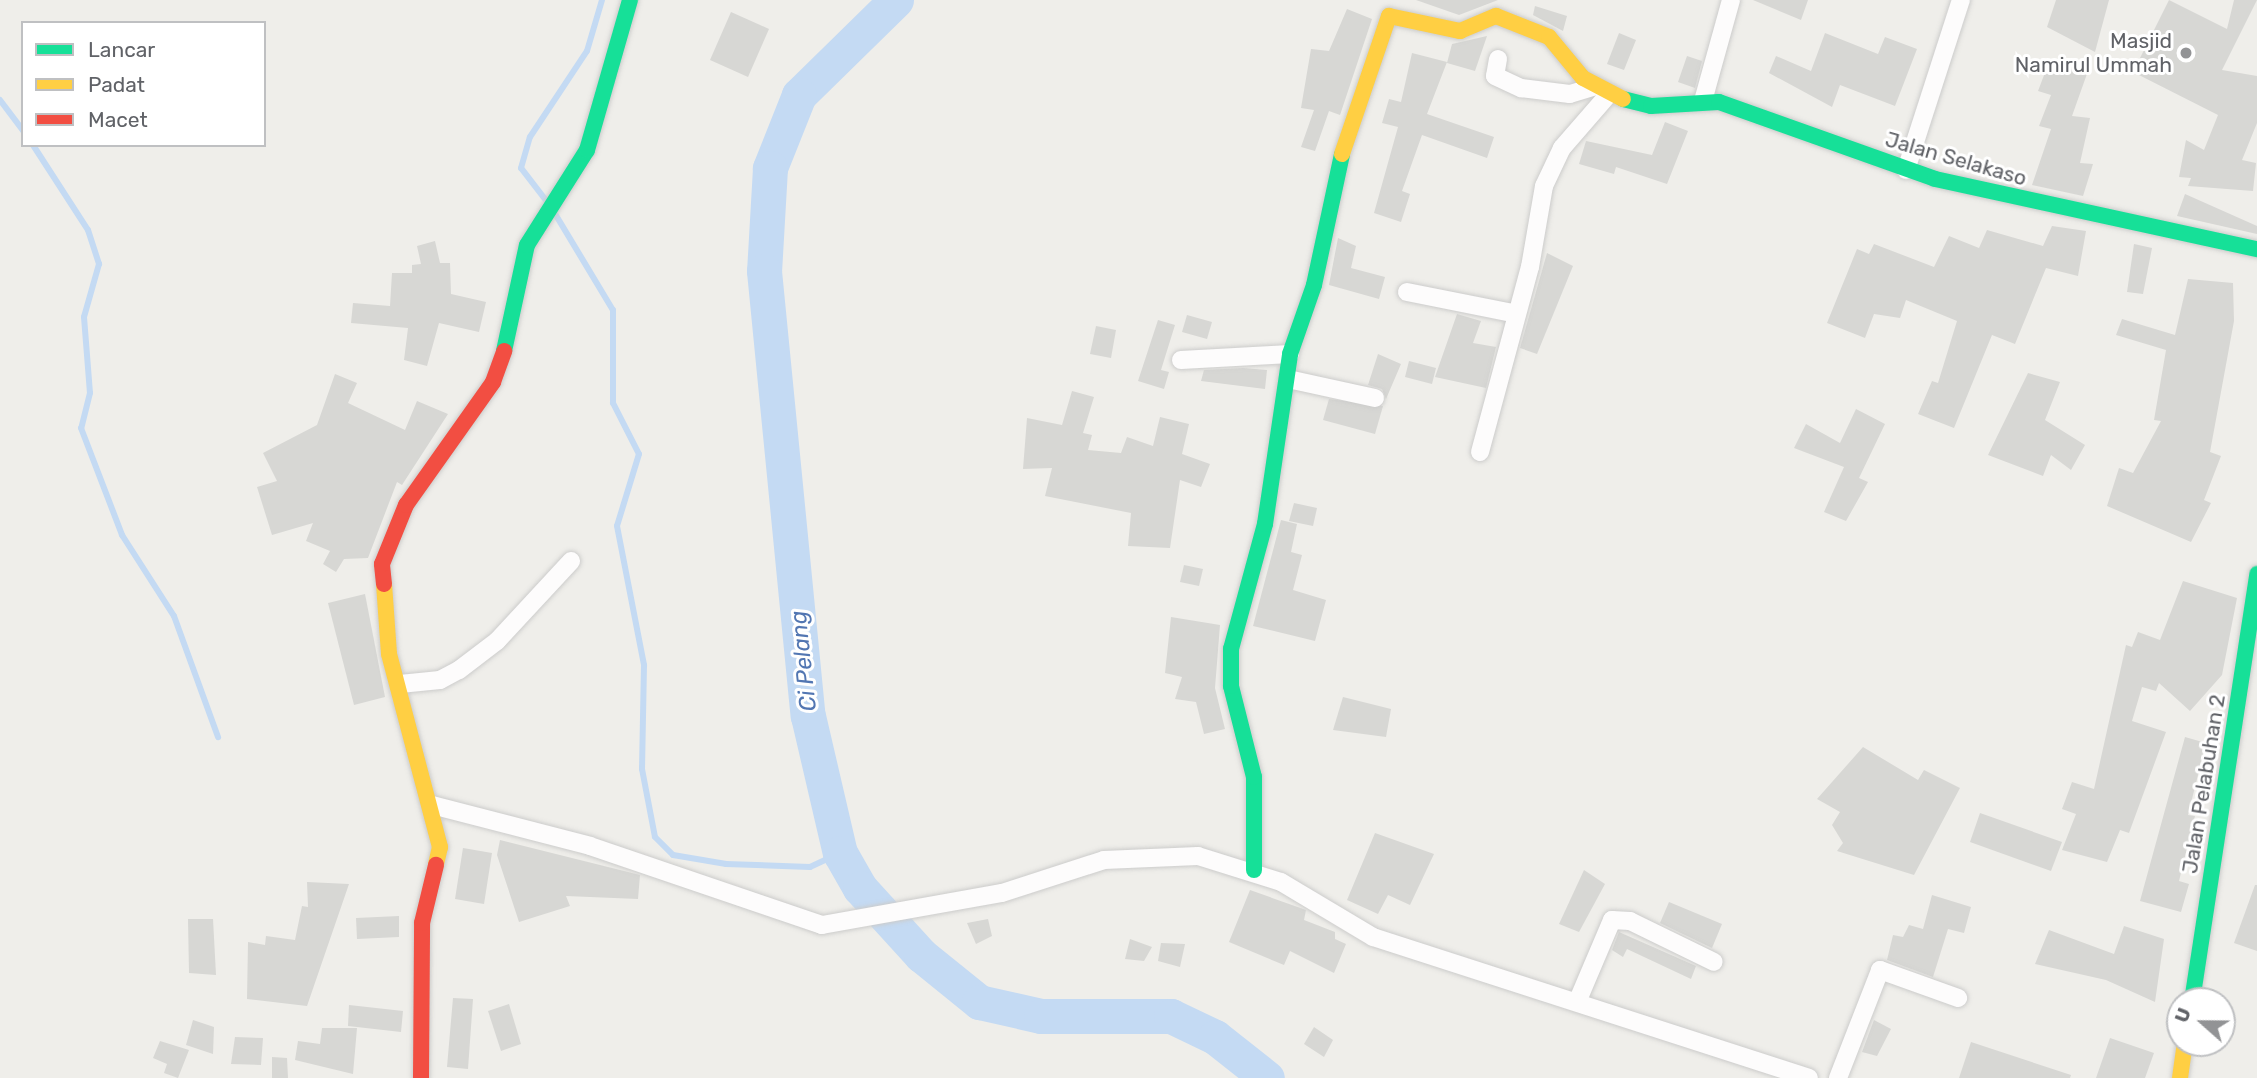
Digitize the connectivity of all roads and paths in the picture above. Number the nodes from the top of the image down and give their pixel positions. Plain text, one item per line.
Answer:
1 (630, 0) edge
2 (1731, 0) edge
3 (1961, 0) edge
4 (1503, 9) edge
5 (1498, 59) dead end
6 (1600, 91) junction
7 (1703, 101) junction
8 (1906, 170) junction
9 (2257, 249) edge
10 (1407, 292) dead end
11 (1517, 314) junction
12 (1290, 354) junction
13 (1181, 360) dead end
14 (1288, 379) junction
15 (1375, 398) dead end
16 (1480, 452) dead end
17 (571, 561) dead end
18 (2257, 574) edge
19 (400, 684) junction
20 (432, 804) junction
21 (1254, 870) junction
22 (1714, 962) dead end
23 (2194, 987) edge
24 (1958, 998) dead end
25 (1578, 1000) junction
26 (2183, 1057) edge
27 (421, 1078) edge
28 (1809, 1078) edge
29 (1838, 1078) edge
30 (2180, 1078) edge

1 - 19 street
2 - 7 street
3 - 8 street
4 - 6 street
4 - 12 street
5 - 6 street
6 - 7 street, Jalan Selakaso
6 - 11 street
7 - 8 street, Jalan Selakaso
8 - 9 street, Jalan Selakaso
10 - 11 street
11 - 16 street
12 - 13 street
12 - 14 street
14 - 15 street
14 - 21 street
17 - 19 street
18 - 23 street, Jalan Pelabuhan 2
19 - 20 street
20 - 21 street
20 - 27 street
21 - 25 street
22 - 25 street
24 - 29 street
25 - 28 street
26 - 30 street

